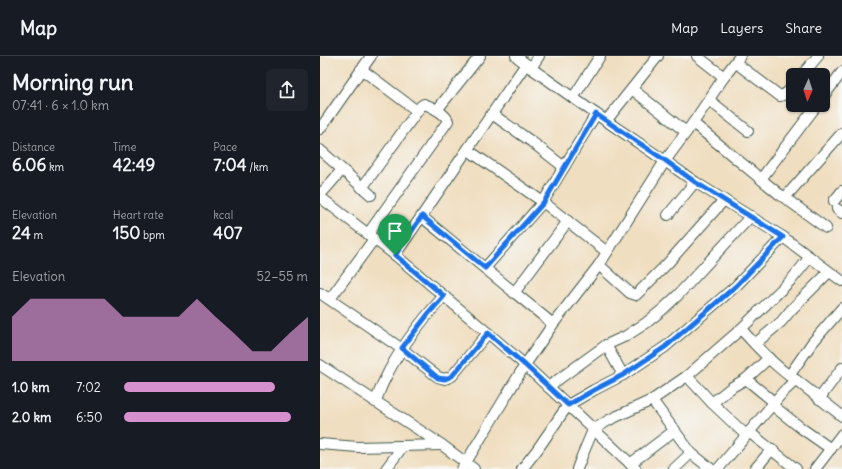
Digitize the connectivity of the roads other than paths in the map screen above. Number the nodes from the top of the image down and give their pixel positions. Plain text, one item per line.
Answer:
1 (371, 56) edge
2 (480, 56) edge
3 (516, 56) edge
4 (538, 56) edge
5 (600, 56) edge
6 (658, 56) edge
7 (697, 56) edge
8 (818, 56) edge
9 (738, 59) edge
10 (529, 66) junction
11 (808, 68) edge
12 (361, 69) junction
13 (842, 72) edge
14 (724, 77) junction
15 (830, 88) edge
16 (632, 89) junction
17 (786, 94) edge
18 (573, 98) junction
19 (709, 100) junction
20 (437, 110) junction
21 (417, 111) junction
22 (812, 112) edge
23 (492, 114) junction
24 (596, 114) junction
25 (606, 121) junction
26 (693, 123) junction
27 (320, 129) edge
28 (748, 131) dead end
29 (686, 132) junction
30 (842, 133) edge
31 (320, 150) edge
32 (468, 150) junction
33 (666, 161) junction
34 (564, 167) junction
35 (342, 170) junction
36 (761, 179) junction
37 (695, 182) junction
38 (362, 188) junction
39 (842, 191) edge
40 (371, 195) dead end
41 (320, 196) edge
42 (786, 198) junction
43 (724, 200) junction
44 (544, 202) junction
45 (837, 208) edge
46 (668, 215) dead end
47 (422, 216) junction
48 (751, 216) junction
49 (568, 221) junction
50 (826, 228) dead end
51 (371, 236) junction
52 (783, 237) junction
53 (607, 252) junction
54 (395, 255) junction
55 (810, 257) junction
56 (599, 265) junction
57 (485, 268) junction
58 (829, 272) junction
59 (842, 281) edge
60 (514, 292) junction
61 (320, 293) edge
62 (444, 296) junction
63 (330, 299) junction
64 (842, 308) edge
65 (553, 324) junction
66 (741, 329) junction
67 (488, 333) junction
68 (755, 344) junction
69 (606, 345) junction
70 (402, 348) junction
71 (770, 358) junction
72 (320, 365) edge
73 (525, 365) junction
74 (842, 368) edge
75 (623, 375) junction
76 (687, 376) junction
77 (792, 378) junction
78 (746, 380) junction
79 (548, 387) junction
80 (819, 399) junction
81 (652, 400) junction
82 (375, 402) junction
83 (712, 403) junction
84 (773, 404) junction
85 (568, 405) junction
86 (842, 416) edge
87 (594, 430) junction
88 (675, 430) junction
89 (747, 433) junction
90 (842, 434) edge
91 (320, 444) edge
92 (442, 445) junction
93 (403, 446) junction
94 (772, 449) junction
95 (831, 449) junction
96 (691, 453) junction
97 (633, 466) edge
98 (467, 467) edge
99 (386, 469) edge
100 (522, 469) edge
101 (577, 469) edge
102 (674, 469) edge
103 (711, 469) edge
104 (718, 469) edge
105 (755, 469) edge
106 (796, 469) edge
107 (815, 469) edge

1 - 12 street
2 - 20 street
3 - 10 street
4 - 10 street
5 - 18 street
6 - 16 street
7 - 14 street
8 - 11 street
9 - 14 street
9 - 17 street
10 - 18 street
10 - 23 street
12 - 21 street
12 - 27 street
13 - 15 street
14 - 19 street
16 - 25 street
16 - 29 street
18 - 24 street
19 - 26 street
19 - 28 street
20 - 21 street
20 - 51 street
21 - 38 street
22 - 36 street
23 - 32 street
23 - 34 street
24 - 25 street
24 - 34 street
25 - 33 street
26 - 29 street
26 - 36 street
29 - 33 street
30 - 42 street
31 - 35 street
32 - 44 street
32 - 47 street
33 - 37 street
33 - 53 street
34 - 44 street
35 - 38 street
35 - 41 street
36 - 42 street
37 - 43 street
37 - 46 street
38 - 40 street
39 - 45 street
41 - 51 street
42 - 50 street
43 - 48 street
43 - 56 street
44 - 49 street
44 - 57 street
47 - 54 street
47 - 57 street
48 - 52 street
48 - 69 street
49 - 53 street
49 - 60 street
51 - 54 street
51 - 63 street
52 - 55 street
52 - 75 street
53 - 56 street
54 - 62 street
55 - 58 street
55 - 66 street
56 - 65 street
57 - 60 street
58 - 59 street
58 - 68 street
60 - 65 street
61 - 63 street
62 - 67 street
62 - 70 street
63 - 70 street
64 - 77 street
65 - 73 street
66 - 68 street
66 - 76 street
67 - 70 street
67 - 73 street
68 - 71 street
69 - 75 street
69 - 79 street
70 - 82 street
71 - 77 street
71 - 78 street
72 - 82 street
73 - 79 street
73 - 98 street
74 - 80 street
75 - 85 street
76 - 81 street
76 - 83 street
77 - 80 street
77 - 84 street
78 - 83 street
78 - 84 street
79 - 85 street
80 - 86 street
81 - 87 street
81 - 88 street
82 - 92 street
83 - 89 street
84 - 89 street
84 - 95 street
85 - 87 street
85 - 100 street
87 - 97 street
87 - 101 street
88 - 96 street
88 - 97 street
89 - 94 street
89 - 104 street
90 - 95 street
91 - 93 street
92 - 93 street
92 - 98 street
93 - 99 street
94 - 105 street
94 - 106 street
95 - 107 street
96 - 102 street
96 - 103 street

